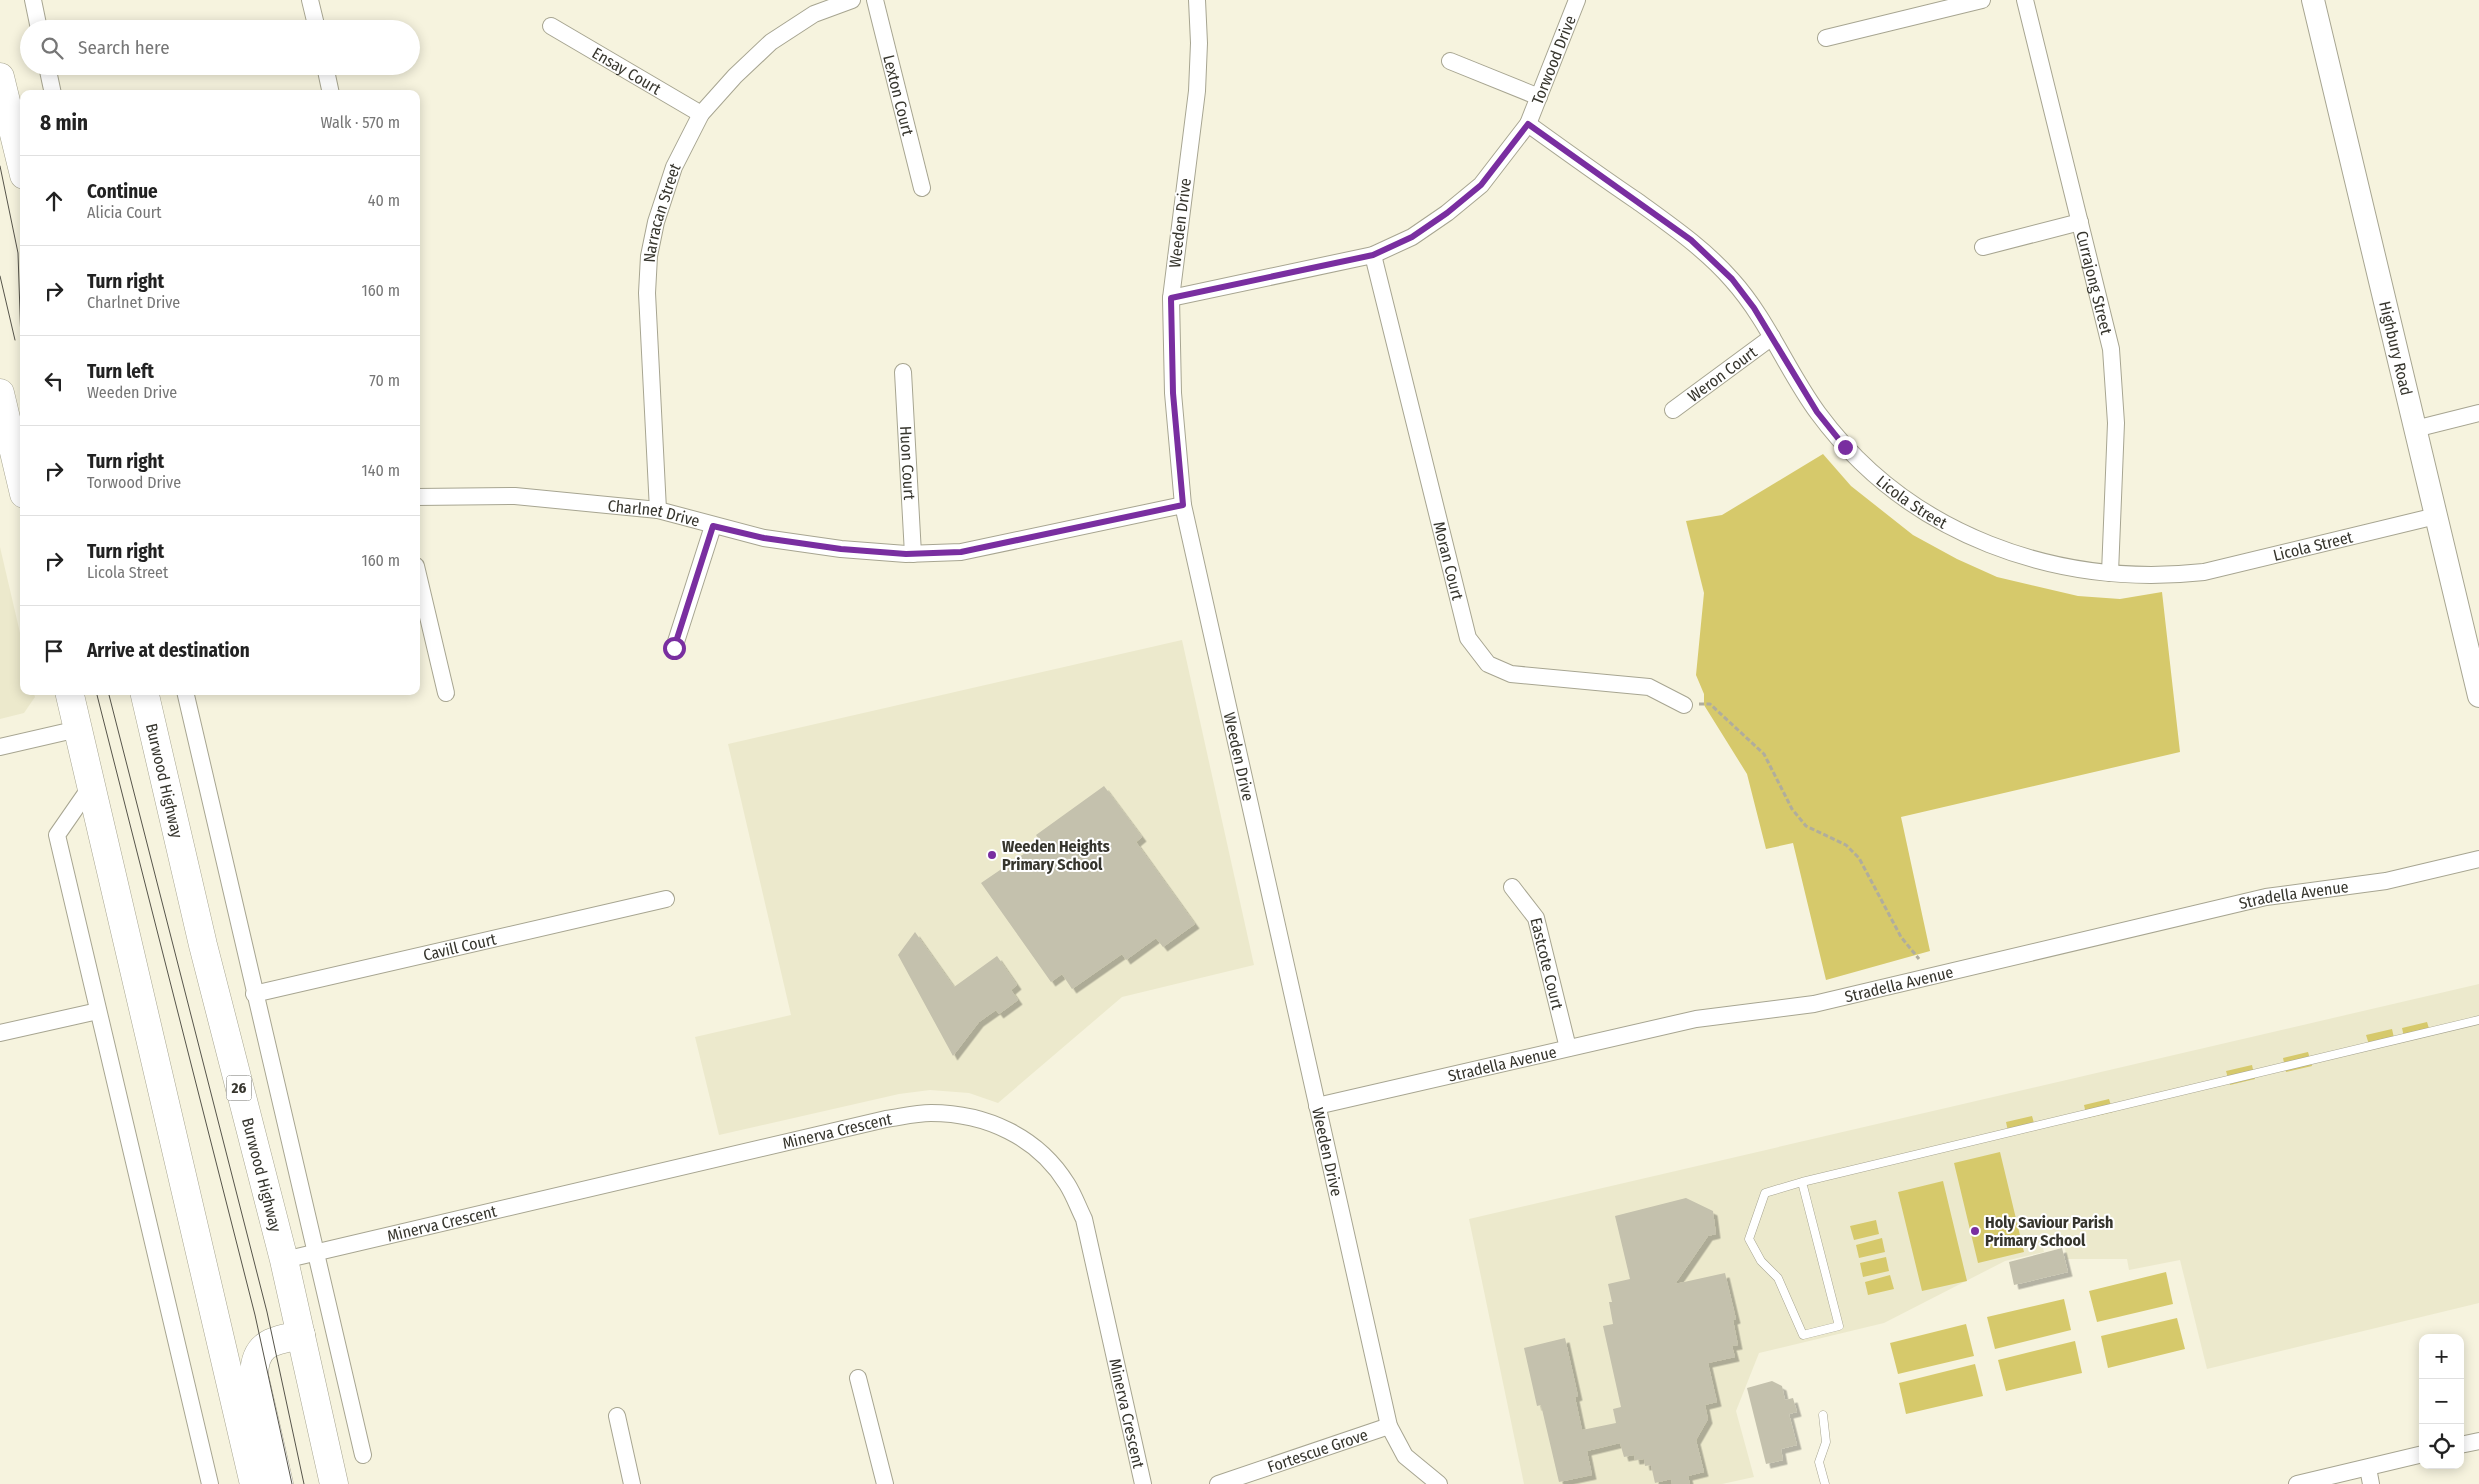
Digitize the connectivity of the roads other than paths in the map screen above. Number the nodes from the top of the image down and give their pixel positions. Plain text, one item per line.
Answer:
1 (33, 0) edge
2 (310, 0) edge
3 (852, 0) edge
4 (876, 0) edge
5 (1197, 0) edge
6 (1577, 0) edge
7 (1982, 0) edge
8 (2025, 0) edge
9 (2313, 0) edge
10 (37, 20) edge
11 (315, 20) edge
12 (551, 26) dead end
13 (1826, 38) dead end
14 (1450, 61) dead end
15 (49, 75) edge
16 (327, 75) edge
17 (0, 77) edge
18 (52, 90) edge
19 (330, 90) edge
20 (1539, 97) junction
21 (701, 114) junction
22 (1528, 124) junction
23 (20, 159) edge
24 (922, 188) dead end
25 (2080, 222) junction
26 (1983, 247) dead end
27 (1373, 255) junction
28 (1171, 298) junction
29 (1772, 337) junction
30 (903, 372) dead end
31 (2, 410) edge
32 (1673, 410) dead end
33 (2479, 413) edge
34 (2416, 429) junction
35 (20, 479) edge
36 (420, 492) edge
37 (1183, 505) junction
38 (658, 510) junction
39 (2436, 516) junction
40 (713, 526) junction
41 (913, 554) junction
42 (2110, 573) junction
43 (420, 583) edge
44 (674, 648) dead end
45 (446, 693) dead end
46 (70, 695) edge
47 (145, 695) edge
48 (186, 695) edge
49 (2479, 696) edge
50 (1684, 705) road end
51 (78, 729) junction
52 (0, 747) edge
53 (91, 786) junction
54 (2479, 859) edge
55 (1512, 887) dead end
56 (666, 899) dead end
57 (254, 994) junction
58 (98, 1011) junction
59 (2479, 1020) edge
60 (0, 1033) edge
61 (1568, 1048) junction
62 (1317, 1106) junction
63 (1802, 1182) junction
64 (315, 1252) junction
65 (284, 1260) junction
66 (301, 1335) junction
67 (858, 1378) dead end
68 (617, 1416) dead end
69 (1823, 1416) dead end
70 (1389, 1426) junction
71 (2479, 1441) edge
72 (2464, 1444) edge
73 (363, 1455) dead end
74 (2419, 1455) edge
75 (2368, 1468) junction
76 (210, 1484) edge
77 (254, 1484) edge
78 (279, 1484) edge
79 (334, 1484) edge
80 (632, 1484) edge
81 (885, 1484) edge
82 (1143, 1484) edge
83 (1218, 1484) edge
84 (1439, 1484) edge
85 (1825, 1484) edge
86 (2297, 1484) edge
87 (2371, 1484) edge

1 - 10 street
2 - 11 street
3 - 21 street, Narracan Street
4 - 24 street, Lexton Court
5 - 28 street, Weeden Drive
6 - 20 street, Torwood Drive
7 - 13 street
8 - 25 street, Currajong Street
9 - 34 main road, Highbury Road
12 - 21 street, Ensay Court
14 - 20 street
15 - 18 street
16 - 19 street
17 - 23 highway
20 - 22 street, Torwood Drive
21 - 38 street, Narracan Street
22 - 27 street, Torwood Drive
22 - 29 street, Licola Street
25 - 26 street
25 - 42 street, Currajong Street
27 - 28 street, Torwood Drive
27 - 50 street, Moran Court
28 - 37 street, Weeden Drive
29 - 32 street, Weron Court
29 - 42 street, Licola Street
30 - 41 street, Huon Court
31 - 35 highway
33 - 34 street
34 - 39 main road, Highbury Road
36 - 38 street, Charlnet Drive
37 - 41 street, Charlnet Drive
37 - 62 street, Weeden Drive
38 - 40 street, Charlnet Drive
39 - 42 street, Licola Street
39 - 49 main road, Highbury Road
40 - 41 street, Charlnet Drive
40 - 44 street
43 - 45 street
46 - 51 highway
47 - 65 highway, Burwood Highway / 26
48 - 57 street, Burwood Highway
51 - 52 street
51 - 53 highway
53 - 58 street
53 - 77 highway
54 - 61 street, Stradella Avenue
55 - 61 street, Eastcote Court
56 - 57 street, Cavill Court
57 - 64 street, Burwood Highway
58 - 60 street
58 - 76 street
59 - 63 lane
61 - 62 street, Stradella Avenue
62 - 70 street, Weeden Drive
63 - 63 lane
64 - 65 street, Minerva Crescent
64 - 73 street, Burwood Highway
64 - 82 street, Minerva Crescent
65 - 66 highway, Burwood Highway / 26
66 - 78 highway
66 - 79 highway, Burwood Highway / 26
67 - 81 street
68 - 80 street
69 - 85 lane
70 - 83 street, Fortescue Grove
70 - 84 street, Weeden Drive
71 - 72 street
74 - 75 street
75 - 86 street
75 - 87 street

